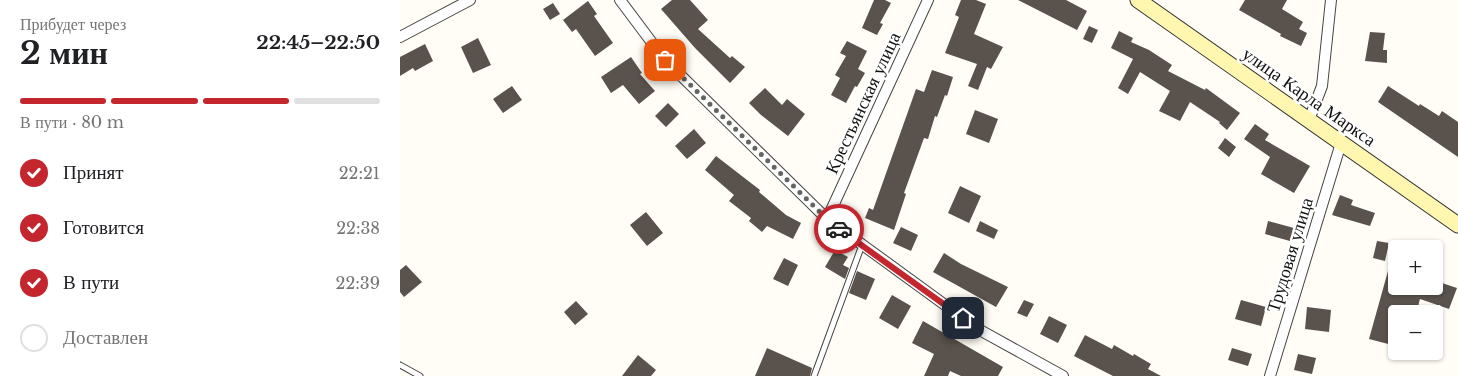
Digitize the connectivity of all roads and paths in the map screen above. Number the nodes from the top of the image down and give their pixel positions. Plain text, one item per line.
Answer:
1 (470, 0) edge
2 (620, 0) edge
3 (928, 0) edge
4 (1138, 0) edge
5 (1331, 0) edge
6 (400, 38) edge
7 (1309, 120) junction
8 (1341, 143) junction
9 (827, 219) junction
10 (1458, 225) edge
11 (862, 245) junction
12 (400, 365) edge
13 (420, 376) edge
14 (814, 376) edge
15 (1063, 376) edge
16 (1270, 376) edge

1 - 6 street
2 - 9 street
3 - 9 street, Крестьянская улица
4 - 7 main road, улица Карла Маркса
5 - 7 street
7 - 8 main road, улица Карла Маркса
8 - 10 main road, улица Карла Маркса
8 - 16 street, Трудовая улица
9 - 11 street
11 - 14 lane
11 - 15 street
12 - 13 lane

